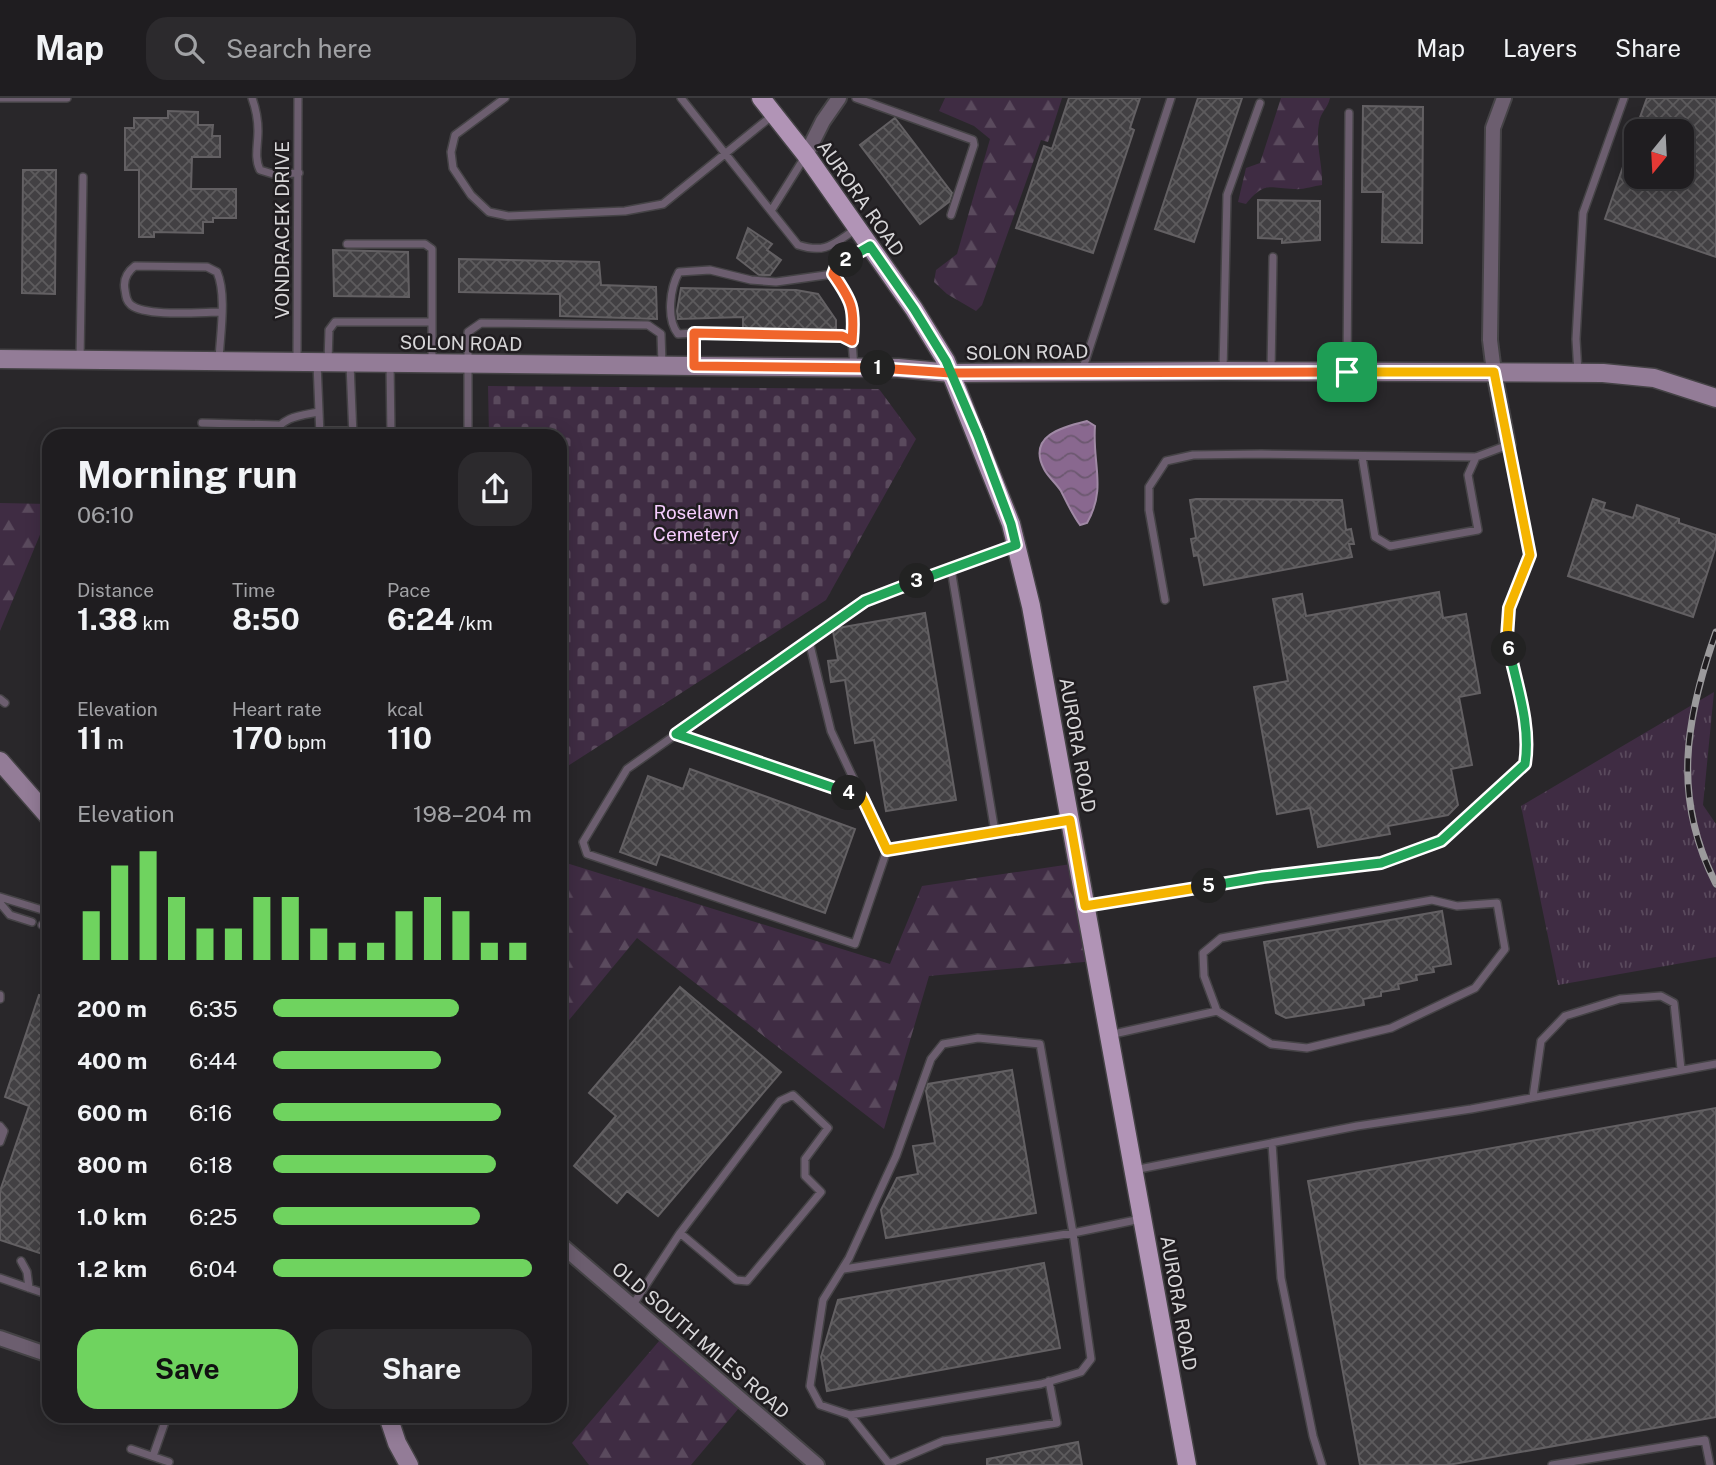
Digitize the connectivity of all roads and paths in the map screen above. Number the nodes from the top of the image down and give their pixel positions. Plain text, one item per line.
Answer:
1 (0, 98) edge
2 (68, 98) edge
3 (252, 98) edge
4 (298, 98) edge
5 (505, 98) edge
6 (681, 98) edge
7 (761, 98) edge
8 (839, 98) edge
9 (856, 98) edge
10 (1171, 98) edge
11 (1502, 98) edge
12 (1624, 98) edge
13 (1260, 103) dead end
14 (1349, 113) dead end
15 (774, 115) junction
16 (726, 154) junction
17 (806, 155) junction
18 (299, 173) junction
19 (83, 177) dead end
20 (771, 211) junction
21 (951, 215) dead end
22 (858, 228) junction
23 (347, 244) dead end
24 (870, 246) junction
25 (1273, 257) dead end
26 (833, 274) junction
27 (221, 312) junction
28 (432, 322) junction
29 (694, 333) junction
30 (852, 341) junction
31 (0, 359) edge
32 (80, 360) junction
33 (219, 361) junction
34 (297, 362) junction
35 (322, 362) junction
36 (350, 363) junction
37 (390, 363) junction
38 (432, 364) junction
39 (467, 365) junction
40 (662, 366) junction
41 (694, 366) junction
42 (854, 368) junction
43 (1223, 371) junction
44 (1271, 371) junction
45 (1082, 372) junction
46 (1347, 372) junction
47 (1494, 372) junction
48 (951, 373) junction
49 (1578, 374) junction
50 (1716, 398) edge
51 (319, 412) junction
52 (202, 423) dead end
53 (278, 425) junction
54 (275, 429) edge
55 (320, 429) edge
56 (353, 429) edge
57 (391, 429) edge
58 (468, 429) edge
59 (1508, 445) junction
60 (1362, 456) junction
61 (1476, 457) junction
62 (1016, 545) junction
63 (951, 569) junction
64 (1166, 600) dead end
65 (808, 641) junction
66 (676, 734) junction
67 (3, 770) edge
68 (862, 797) junction
69 (42, 810) edge
70 (1070, 820) junction
71 (995, 832) junction
72 (887, 850) junction
73 (0, 897) edge
74 (0, 903) edge
75 (1085, 906) junction
76 (42, 910) edge
77 (32, 922) dead end
78 (1217, 1011) junction
79 (1109, 1036) junction
80 (1716, 1064) edge
81 (1681, 1069) junction
82 (1533, 1097) junction
83 (0, 1126) edge
84 (0, 1142) edge
85 (1272, 1143) junction
86 (1133, 1170) junction
87 (1142, 1219) junction
88 (680, 1233) junction
89 (1073, 1233) junction
90 (567, 1250) edge
91 (20, 1261) dead end
92 (844, 1269) junction
93 (0, 1279) edge
94 (29, 1288) junction
95 (42, 1293) edge
96 (632, 1306) junction
97 (0, 1338) edge
98 (42, 1353) edge
99 (1049, 1381) junction
100 (849, 1415) junction
101 (165, 1423) edge
102 (390, 1423) edge
103 (131, 1449) dead end
104 (153, 1456) junction
105 (169, 1462) dead end
106 (889, 1464) edge
107 (409, 1465) edge
108 (817, 1465) edge
109 (1186, 1465) edge
110 (1322, 1465) edge
111 (1552, 1465) edge
112 (1710, 1465) edge

1 - 2 lane
3 - 18 lane
4 - 18 lane, VONDRACEK DRIVE
5 - 16 lane
6 - 16 lane
7 - 15 main road, AURORA ROAD
8 - 17 street
9 - 21 lane
10 - 45 lane
11 - 47 street
12 - 49 lane
13 - 43 lane
14 - 46 lane
15 - 16 lane
15 - 17 main road, AURORA ROAD
16 - 20 lane
17 - 20 lane
17 - 22 main road, AURORA ROAD
18 - 34 lane, VONDRACEK DRIVE
19 - 32 lane
20 - 22 lane
22 - 24 main road, AURORA ROAD
23 - 28 lane
24 - 26 lane
24 - 48 main road, AURORA ROAD
25 - 44 lane
26 - 29 lane
26 - 30 lane
27 - 27 lane
27 - 33 lane
28 - 35 lane
28 - 38 lane
29 - 30 lane
29 - 41 lane
30 - 42 lane
31 - 32 street, SOLON ROAD
32 - 33 street, SOLON ROAD
33 - 34 street, SOLON ROAD
34 - 35 street, SOLON ROAD
35 - 36 street, SOLON ROAD
35 - 51 lane
36 - 37 street, SOLON ROAD
36 - 56 lane
37 - 38 street, SOLON ROAD
37 - 57 lane
38 - 39 street, SOLON ROAD
39 - 40 street, SOLON ROAD
39 - 40 lane
39 - 58 lane
40 - 41 street, SOLON ROAD
41 - 42 street, SOLON ROAD
42 - 48 street, SOLON ROAD
43 - 44 street, SOLON ROAD
43 - 45 street, SOLON ROAD
44 - 46 street, SOLON ROAD
45 - 48 street, SOLON ROAD
46 - 47 street, SOLON ROAD
47 - 49 street, SOLON ROAD
47 - 59 street
48 - 62 main road, AURORA ROAD
49 - 50 street, SOLON ROAD
51 - 53 lane
51 - 55 lane
52 - 53 lane
53 - 54 lane
59 - 61 lane
59 - 75 lane
60 - 61 lane
60 - 61 lane
60 - 64 lane
62 - 63 lane
62 - 70 main road, AURORA ROAD
63 - 65 lane
63 - 71 lane
65 - 66 lane
65 - 68 lane
66 - 68 lane
66 - 72 lane
67 - 69 street
68 - 72 lane
70 - 71 lane
70 - 75 main road, AURORA ROAD
71 - 72 lane
73 - 76 lane
74 - 77 lane
75 - 79 main road, AURORA ROAD
78 - 78 lane
78 - 79 lane
79 - 86 main road, AURORA ROAD
80 - 81 lane
81 - 82 lane
81 - 82 lane
82 - 85 lane
83 - 84 lane
85 - 86 lane
85 - 110 lane
86 - 87 main road, AURORA ROAD
87 - 89 lane
87 - 109 main road, AURORA ROAD
88 - 88 lane
88 - 96 lane
89 - 92 lane
89 - 92 lane
89 - 99 lane
90 - 96 street, OLD SOUTH MILES ROAD
91 - 94 lane
92 - 100 lane
93 - 94 lane
94 - 95 lane
96 - 108 street, OLD SOUTH MILES ROAD
97 - 98 street
99 - 100 lane
99 - 106 lane
100 - 106 lane
101 - 104 lane
102 - 107 street
103 - 104 lane
104 - 105 lane
111 - 112 lane

